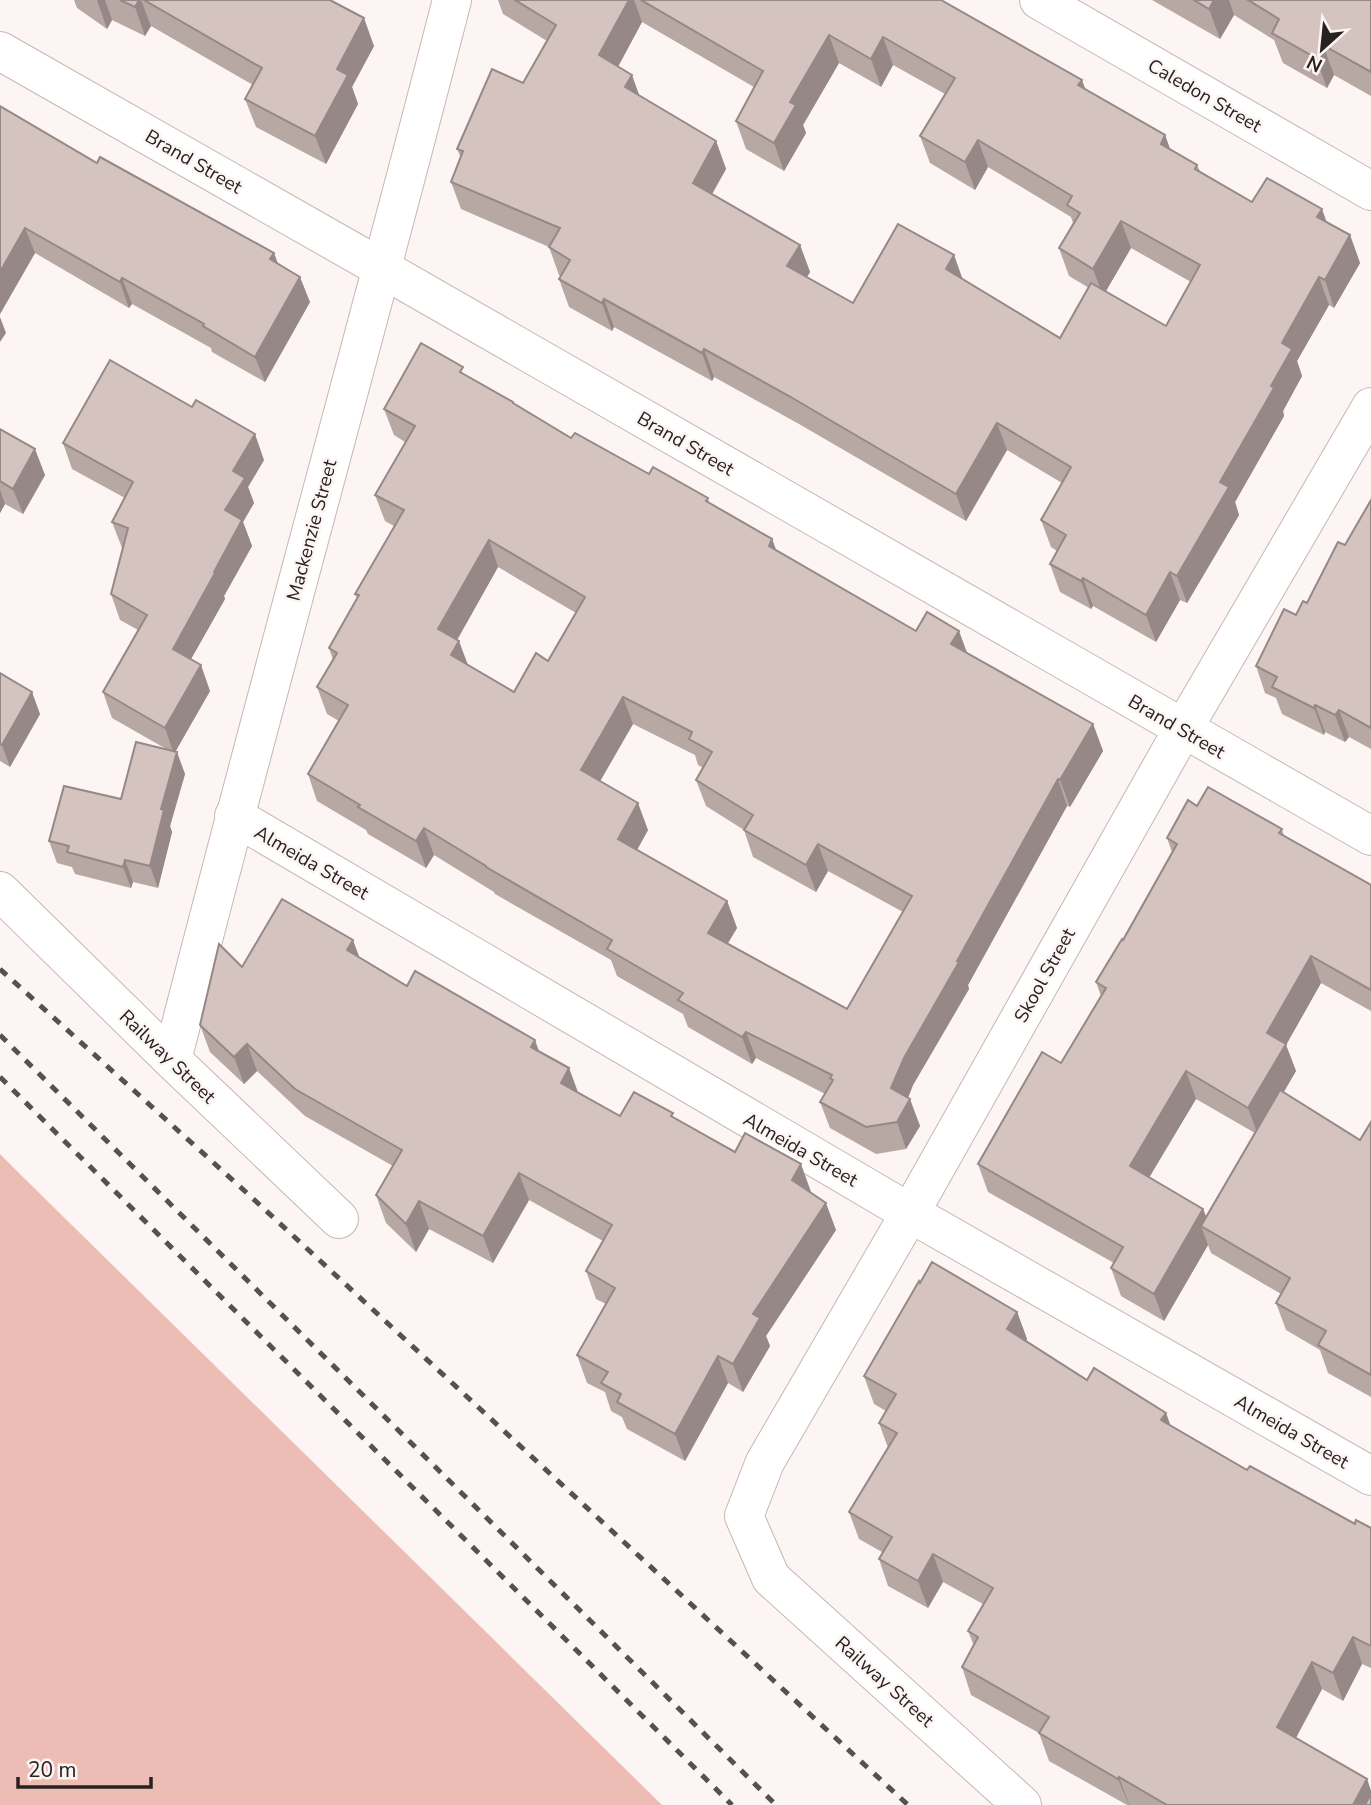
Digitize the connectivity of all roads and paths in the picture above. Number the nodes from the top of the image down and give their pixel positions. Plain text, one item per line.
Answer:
1 (452, 0) edge
2 (1039, 0) edge
3 (0, 51) edge
4 (1371, 191) edge
5 (383, 269) junction
6 (1371, 407) edge
7 (1183, 729) junction
8 (233, 816) junction
9 (1371, 836) edge
10 (0, 891) edge
11 (172, 1060) junction
12 (910, 1213) junction
13 (339, 1219) dead end
14 (1371, 1476) edge
15 (758, 1550) joint
16 (1022, 1805) edge

1 - 5 street, Mackenzie Street
2 - 4 street, Caledon Street
3 - 5 street, Brand Street
5 - 7 street, Brand Street
5 - 8 street, Mackenzie Street
6 - 7 street, Skool Street
7 - 9 street, Brand Street
7 - 12 street, Skool Street
8 - 11 street, Mackenzie Street
8 - 12 street, Almeida Street
10 - 11 street, Railway Street
11 - 13 street, Railway Street
12 - 14 street, Almeida Street
12 - 15 street, Skool Street
15 - 16 street, Railway Street

